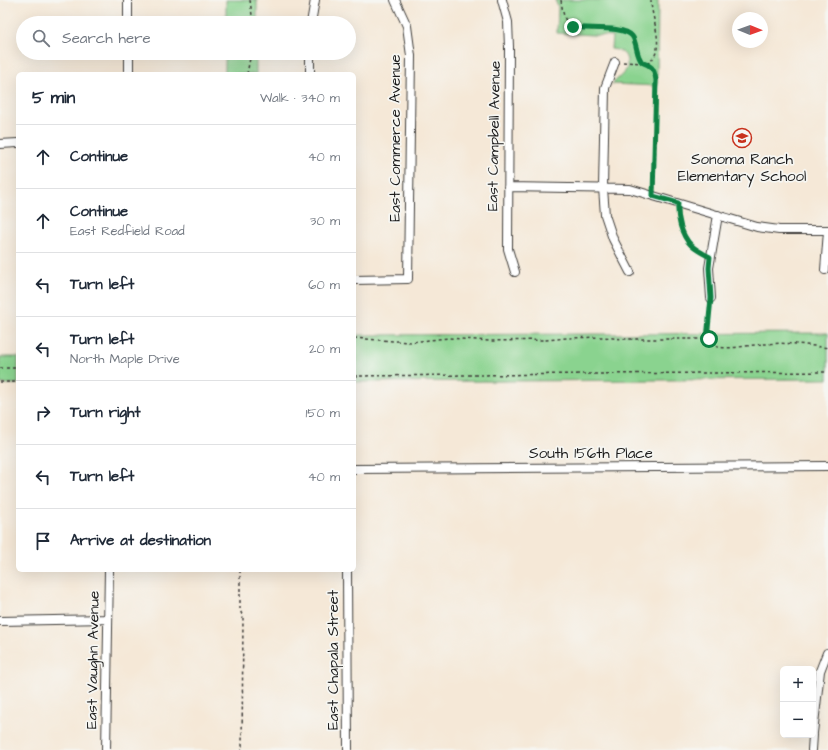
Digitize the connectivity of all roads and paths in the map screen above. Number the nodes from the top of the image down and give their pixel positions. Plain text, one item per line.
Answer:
1 (128, 0) edge
2 (250, 0) edge
3 (315, 0) edge
4 (395, 0) edge
5 (502, 0) edge
6 (561, 0) edge
7 (650, 0) edge
8 (128, 16) edge
9 (251, 16) edge
10 (312, 16) edge
11 (128, 60) edge
12 (250, 60) edge
13 (310, 60) edge
14 (615, 62) joint
15 (642, 63) junction
16 (647, 64) junction
17 (129, 72) edge
18 (247, 72) edge
19 (310, 72) edge
20 (16, 143) edge
21 (0, 144) edge
22 (508, 187) junction
23 (603, 188) junction
24 (653, 196) junction
25 (678, 203) junction
26 (718, 215) junction
27 (828, 230) edge
28 (710, 257) junction
29 (825, 270) dead end
30 (514, 272) dead end
31 (630, 272) dead end
32 (356, 280) edge
33 (711, 298) joint
34 (356, 338) edge
35 (707, 339) junction
36 (828, 348) edge
37 (0, 368) edge
38 (16, 368) edge
39 (828, 372) edge
40 (356, 376) edge
41 (0, 382) edge
42 (16, 382) edge
43 (828, 466) edge
44 (356, 468) edge
45 (109, 572) edge
46 (240, 572) edge
47 (347, 572) edge
48 (108, 619) junction
49 (0, 621) edge
50 (827, 653) edge
51 (816, 707) edge
52 (813, 738) edge
53 (106, 750) edge
54 (242, 750) edge
55 (348, 750) edge
56 (812, 750) edge

1 - 8 street
2 - 9 path
3 - 10 street
4 - 32 street, East Commerce Avenue
5 - 22 street, East Campbell Avenue
6 - 15 path
7 - 16 path
11 - 17 street
12 - 18 path
13 - 19 street
14 - 15 path
14 - 23 street
15 - 16 path
16 - 24 path
20 - 21 street
22 - 23 street
22 - 30 street, East Campbell Avenue
23 - 24 street
23 - 31 street
24 - 25 street
25 - 26 street
25 - 28 path
26 - 27 street
26 - 28 street
27 - 29 street
28 - 33 street
33 - 35 path
34 - 35 path
35 - 36 path
37 - 38 path
39 - 40 path
41 - 42 path
43 - 44 street, South 156th Place
45 - 48 street, East Vaughn Avenue
46 - 54 path
47 - 55 street, East Chapala Street
48 - 49 street
48 - 53 street, East Vaughn Avenue
50 - 51 street
52 - 56 street

